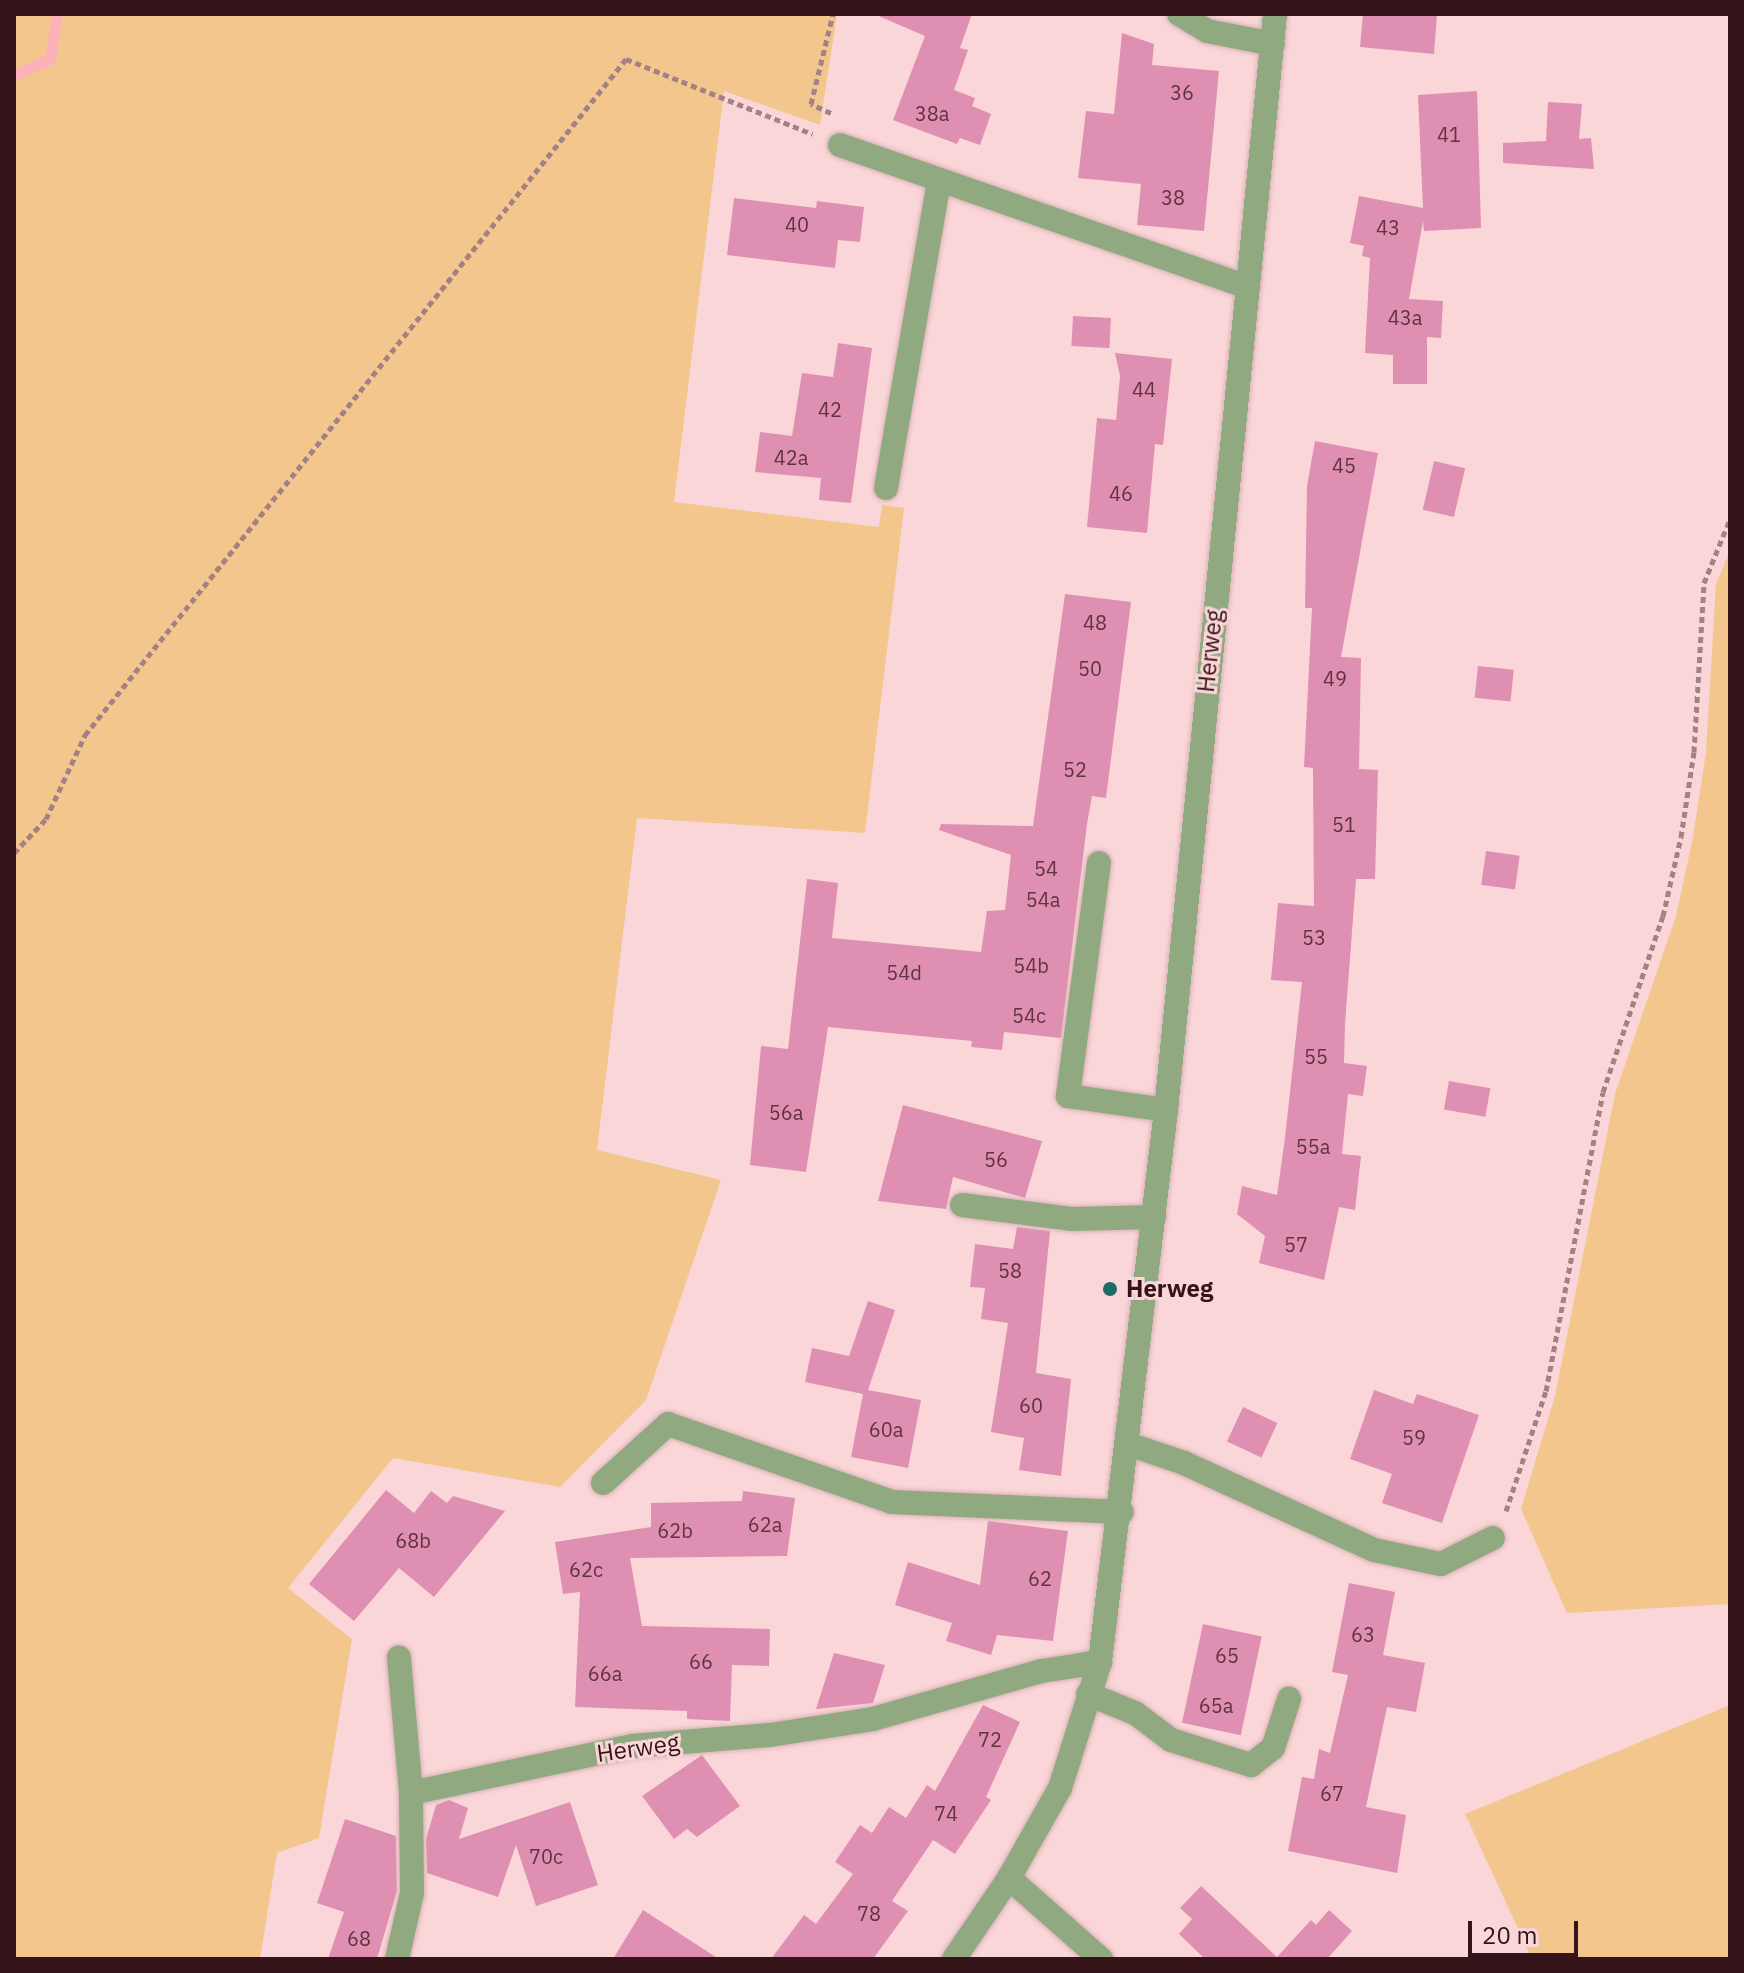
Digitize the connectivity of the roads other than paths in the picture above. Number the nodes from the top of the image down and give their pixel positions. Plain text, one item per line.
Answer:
1 (1179, 14) edge
2 (1275, 14) edge
3 (1273, 44) junction
4 (840, 145) road end
5 (939, 181) junction
6 (1248, 287) junction
7 (886, 488) dead end
8 (1099, 863) dead end
9 (1166, 1110) junction
10 (962, 1205) dead end
11 (1154, 1217) junction
12 (1128, 1444) junction
13 (603, 1483) dead end
14 (1122, 1512) junction
15 (1493, 1538) road end
16 (399, 1658) dead end
17 (1100, 1662) junction
18 (1088, 1694) junction
19 (1289, 1699) dead end
20 (411, 1793) junction
21 (1009, 1878) junction
22 (397, 1959) edge
23 (954, 1959) edge
24 (1101, 1959) edge

1 - 3 street
2 - 3 street, Herweg
3 - 6 street, Herweg
4 - 5 street
5 - 6 street
5 - 7 street
6 - 9 street, Herweg
8 - 9 street
9 - 11 street, Herweg
10 - 11 street
11 - 12 street, Herweg
12 - 14 street, Herweg
12 - 15 street
13 - 14 street
14 - 17 street, Herweg
16 - 20 street
17 - 18 street, Herweg
17 - 20 street, Herweg
18 - 19 street
18 - 21 street, Herweg
20 - 22 street
21 - 23 street, Herweg
21 - 24 street

